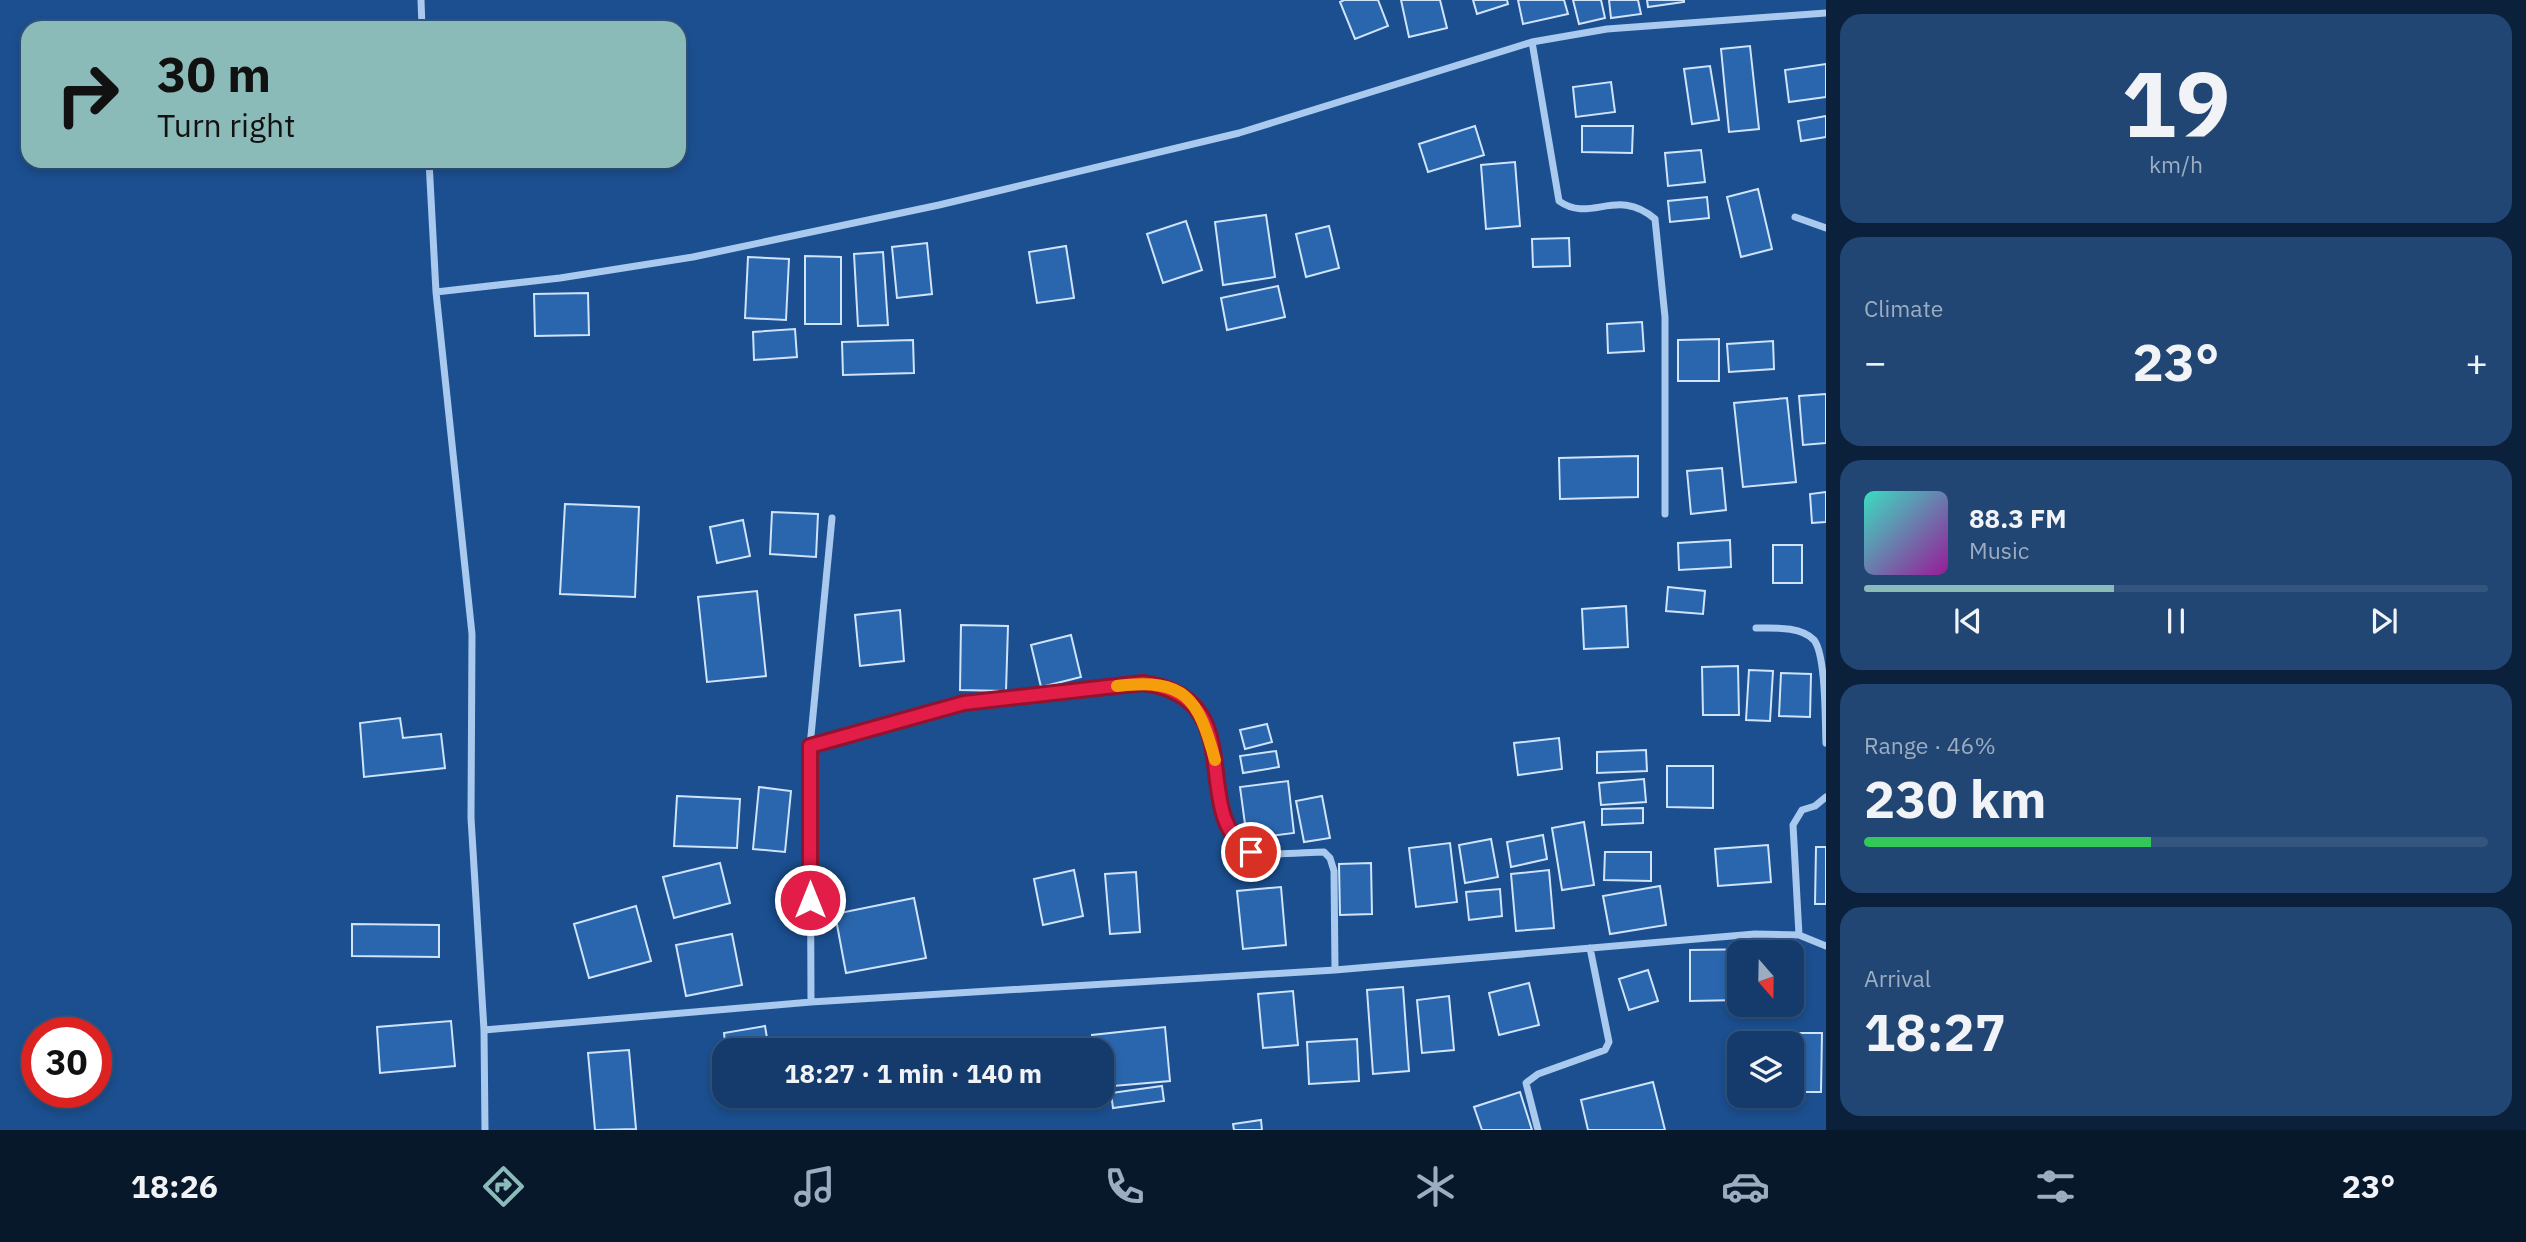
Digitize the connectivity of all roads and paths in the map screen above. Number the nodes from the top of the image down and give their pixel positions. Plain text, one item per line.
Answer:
1 (421, 0) edge
2 (1826, 13) edge
3 (422, 21) edge
4 (1532, 42) junction
5 (429, 168) edge
6 (1794, 217) dead end
7 (1826, 228) edge
8 (436, 292) junction
9 (1665, 514) dead end
10 (832, 518) dead end
11 (1756, 628) dead end
12 (1826, 743) edge
13 (810, 746) junction
14 (1826, 797) edge
15 (1799, 935) junction
16 (1826, 946) edge
17 (1590, 948) junction
18 (1335, 970) junction
19 (811, 1002) junction
20 (484, 1030) junction
21 (485, 1130) edge
22 (1538, 1130) edge

1 - 3 street
2 - 4 street
4 - 8 street
4 - 9 street
5 - 8 street
6 - 7 street
8 - 20 street
10 - 13 street
11 - 12 street
13 - 18 street
13 - 19 street
14 - 15 street
15 - 16 street
15 - 17 street
17 - 18 street
17 - 22 street
18 - 19 street
19 - 20 street
20 - 21 street

